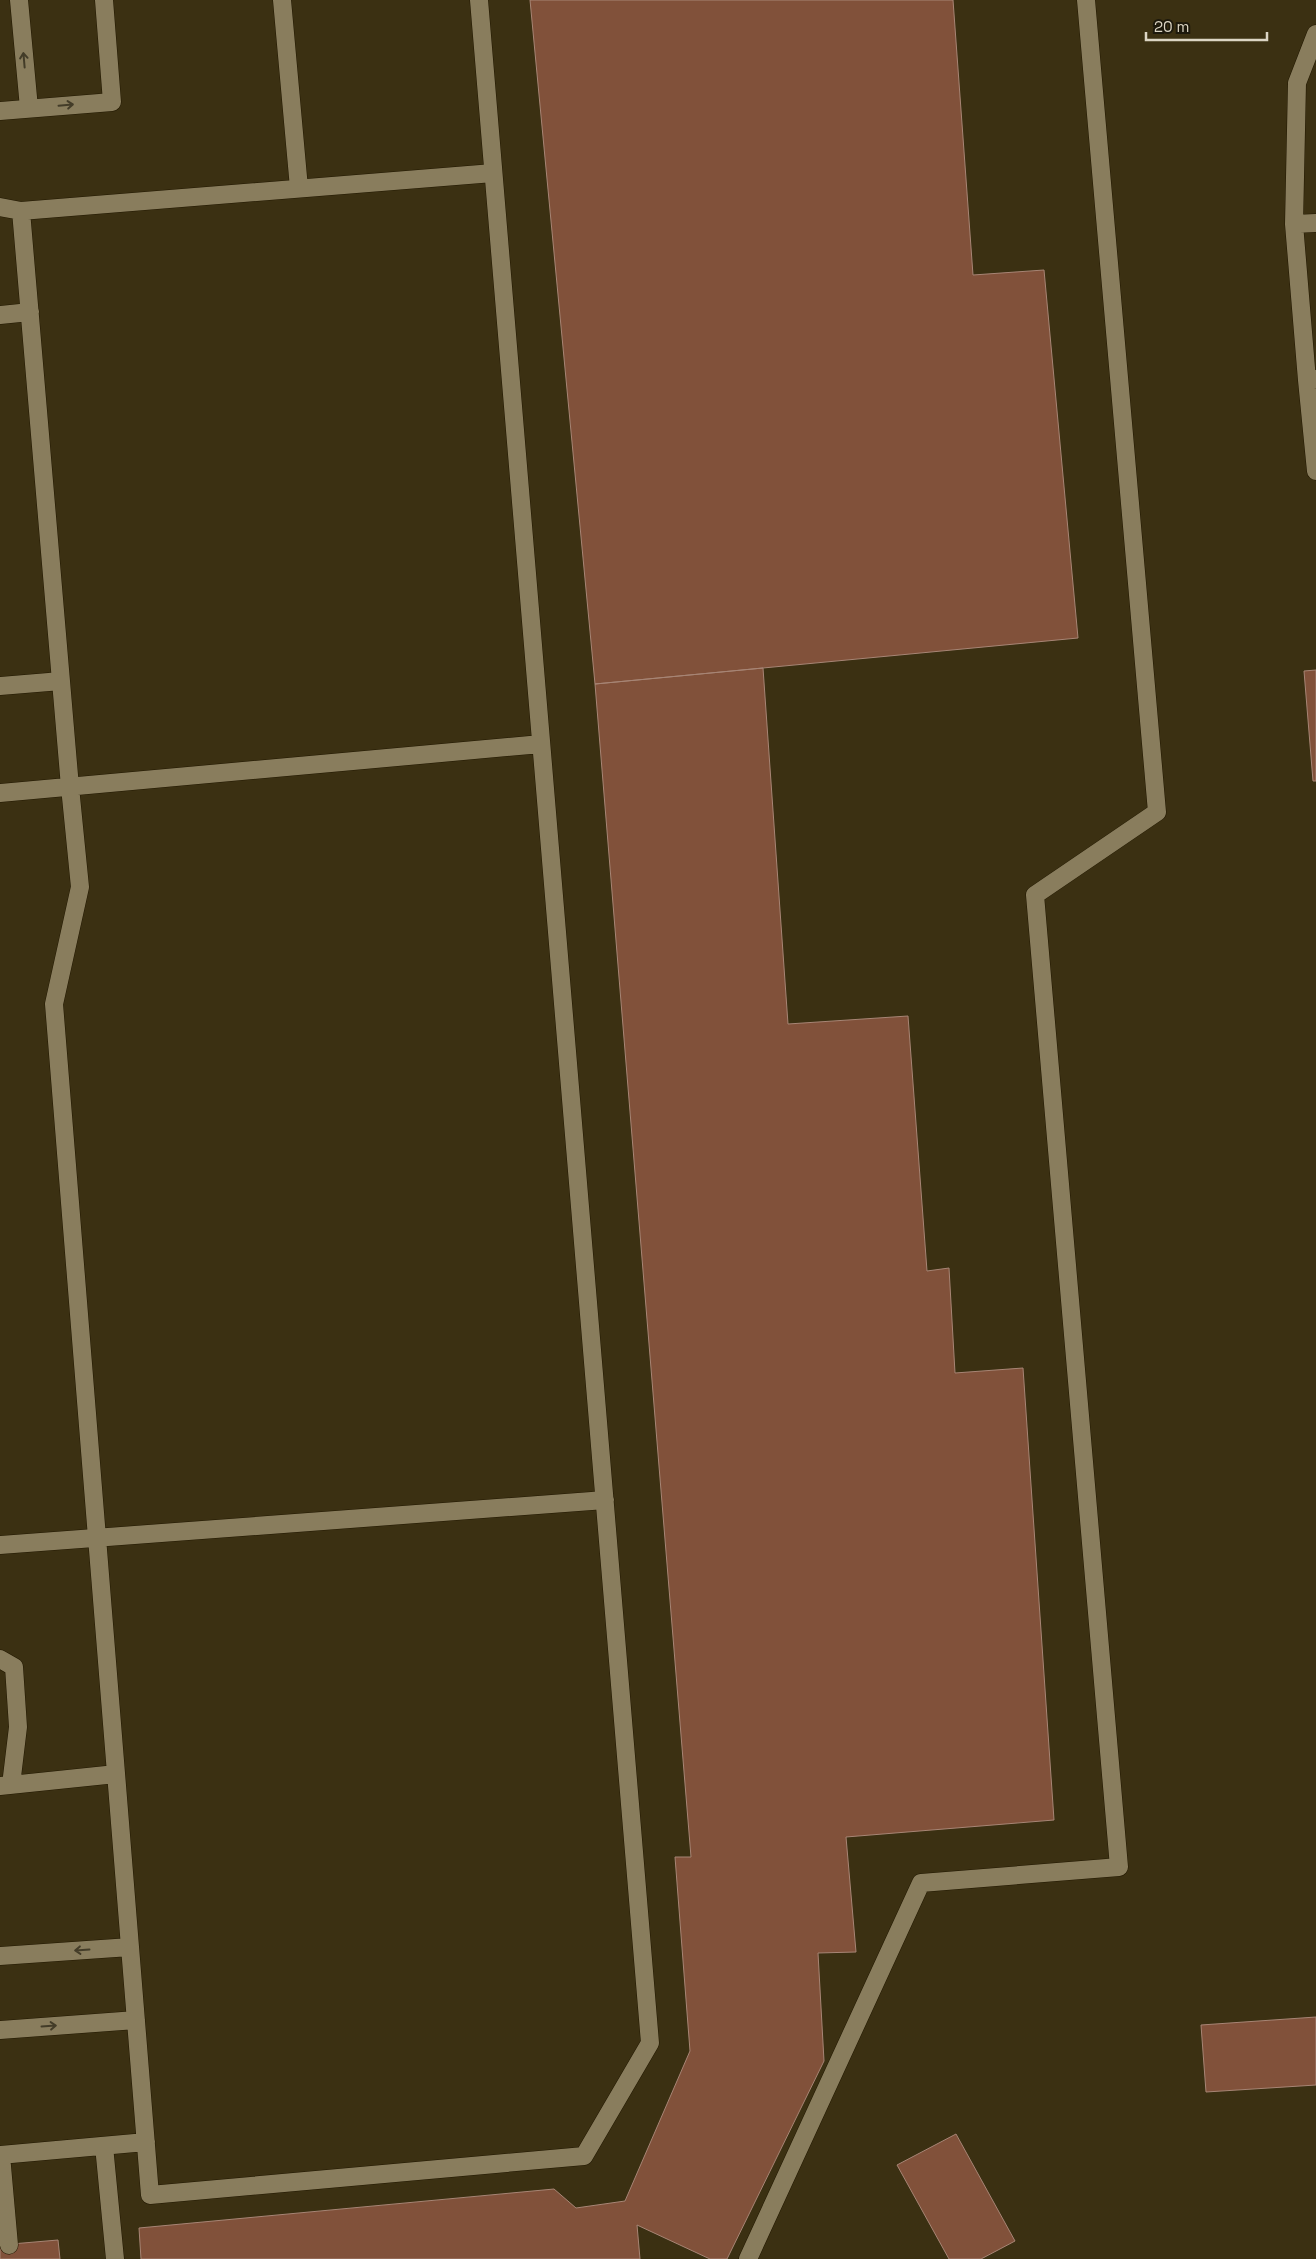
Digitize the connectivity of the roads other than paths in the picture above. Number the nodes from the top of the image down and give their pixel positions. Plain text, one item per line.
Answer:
1 (19, 0) edge
2 (104, 0) edge
3 (282, 0) edge
4 (479, 0) edge
5 (1086, 0) edge
6 (1316, 34) edge
7 (29, 108) junction
8 (0, 111) edge
9 (493, 173) junction
10 (299, 188) junction
11 (0, 206) edge
12 (21, 211) junction
13 (1316, 223) edge
14 (1294, 224) junction
15 (30, 312) junction
16 (0, 315) edge
17 (1311, 380) edge
18 (1316, 471) edge
19 (61, 681) junction
20 (0, 686) edge
21 (542, 744) junction
22 (70, 787) junction
23 (0, 793) edge
24 (605, 1500) junction
25 (97, 1538) junction
26 (0, 1545) edge
27 (0, 1659) edge
28 (116, 1774) junction
29 (5, 1786) edge
30 (130, 1946) junction
31 (0, 1956) edge
32 (136, 2020) junction
33 (0, 2030) edge
34 (146, 2142) junction
35 (104, 2146) junction
36 (0, 2155) edge
37 (9, 2244) dead end
38 (115, 2259) edge
39 (748, 2259) edge

7 -> 1 lane
7 -> 2 lane
3 - 10 lane
4 - 9 lane
5 - 39 lane
6 - 14 lane
7 - 8 lane
9 - 10 lane
9 - 21 lane
10 - 12 lane
11 - 12 lane
12 - 15 lane
13 - 14 lane
14 - 17 lane
15 - 16 lane
15 - 19 lane
17 - 18 lane
19 - 20 lane
19 - 22 lane
21 - 22 lane
21 - 24 lane
22 - 23 lane
22 - 25 lane
24 - 25 lane
24 - 34 lane
25 - 26 lane
25 - 28 lane
27 - 29 lane
28 - 29 lane
28 - 30 lane
30 -> 31 lane
30 - 32 lane
33 -> 32 lane
32 - 34 lane
34 - 35 lane
35 - 36 lane
35 - 38 lane
36 - 37 lane

